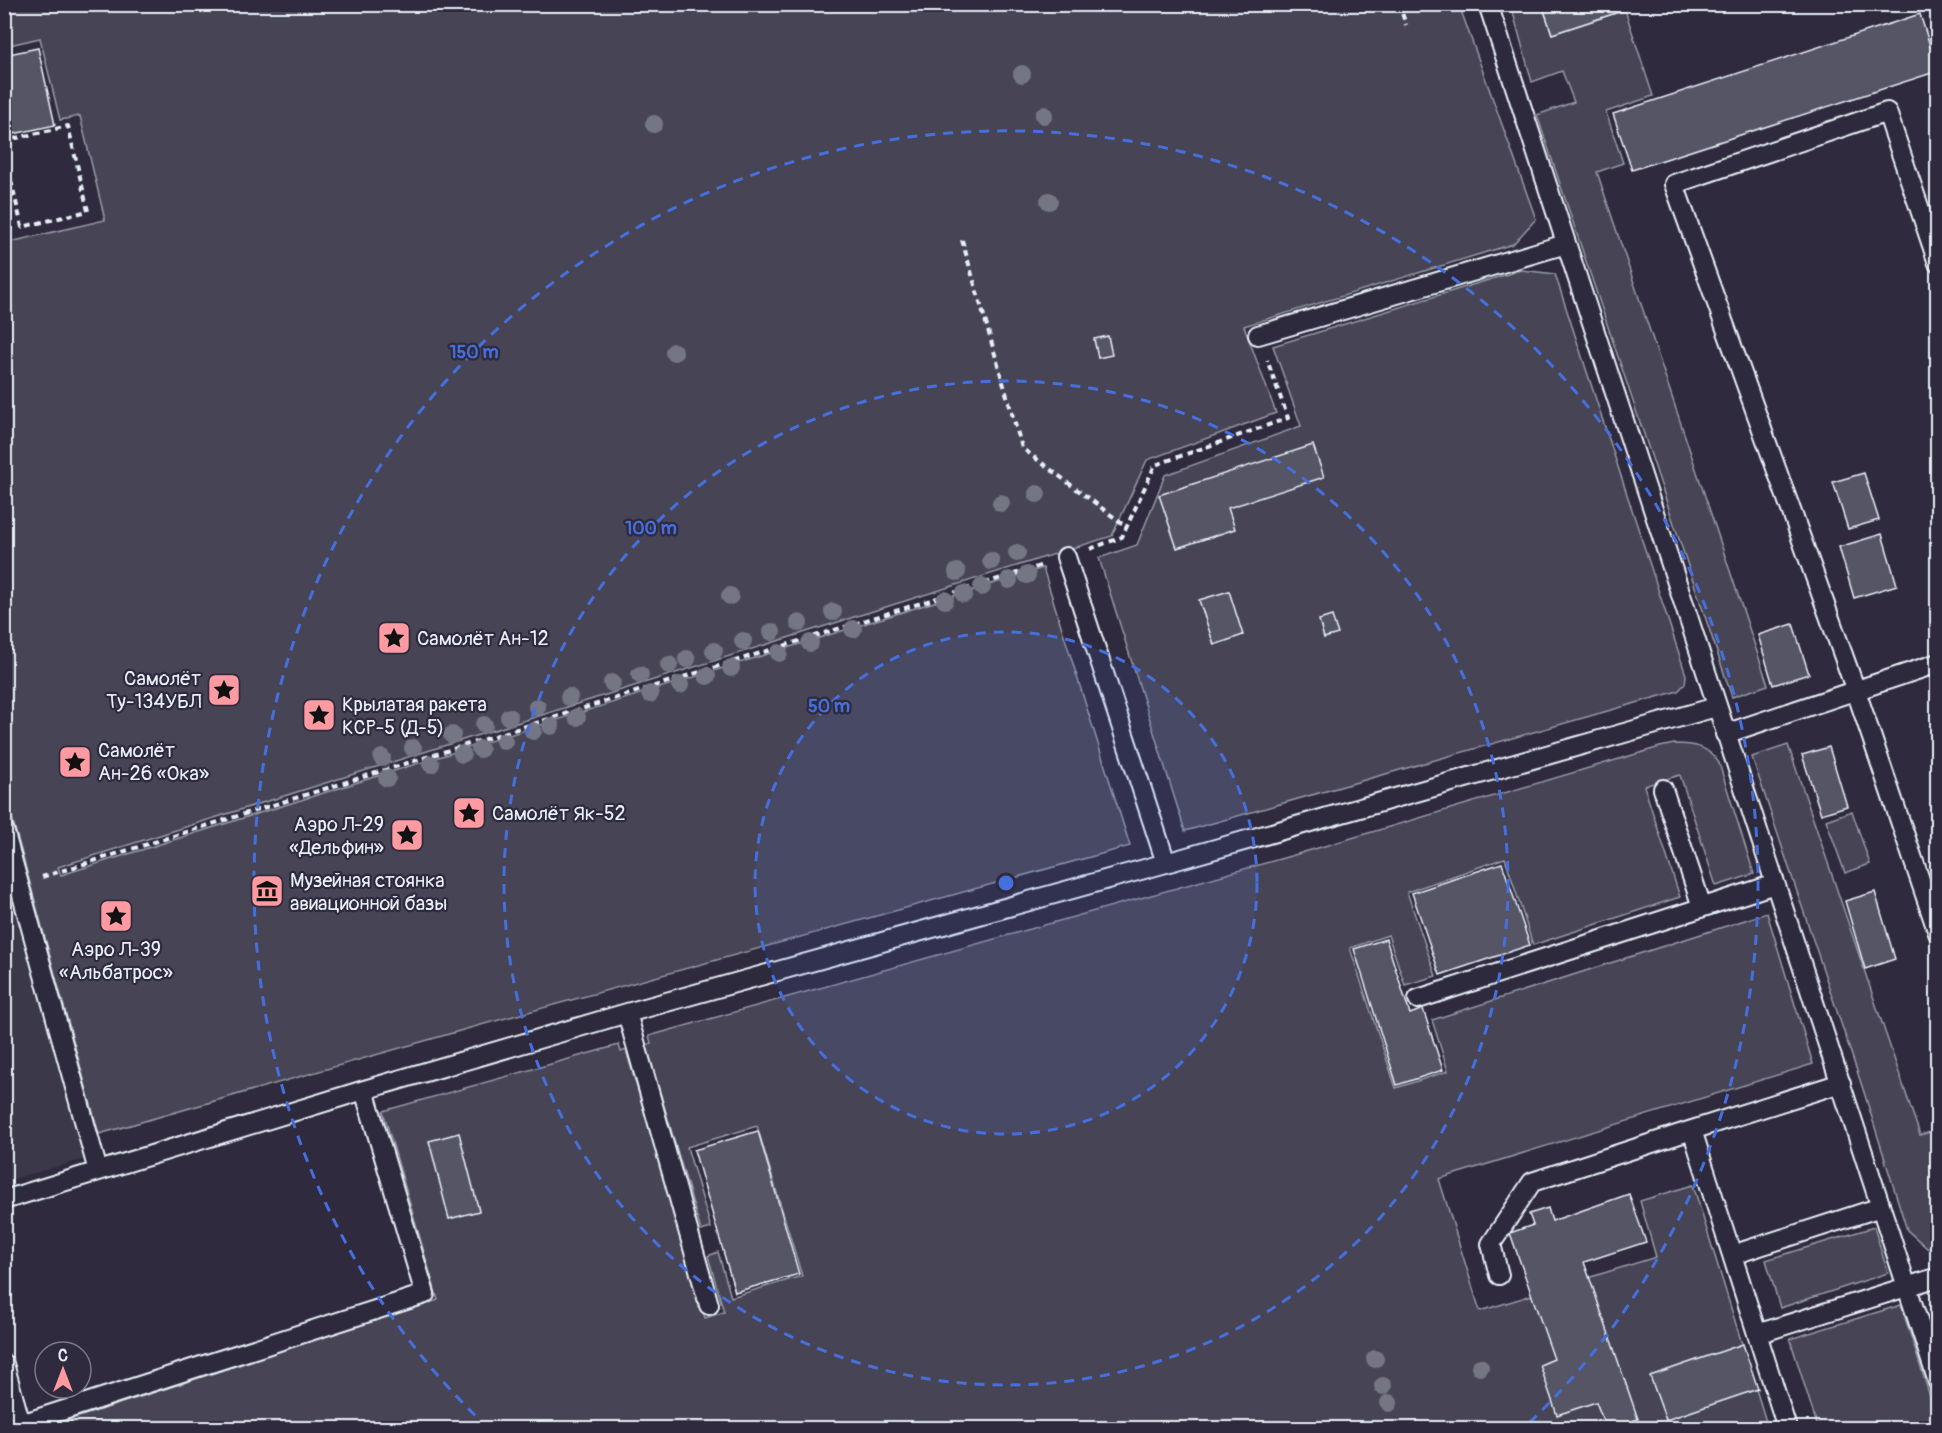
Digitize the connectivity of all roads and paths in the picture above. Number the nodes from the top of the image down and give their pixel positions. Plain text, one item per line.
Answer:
1 (1400, 4) edge
2 (1488, 4) edge
3 (1406, 25) dead end
4 (4, 141) edge
5 (4, 151) edge
6 (12, 182) junction
7 (4, 183) edge
8 (962, 240) dead end
9 (1566, 244) junction
10 (1938, 263) edge
11 (1258, 334) joint
12 (1127, 527) junction
13 (1066, 557) junction
14 (1938, 663) edge
15 (1856, 691) junction
16 (1716, 707) junction
17 (1725, 734) junction
18 (1663, 789) dead end
19 (4, 830) edge
20 (1166, 863) junction
21 (18, 884) junction
22 (1775, 884) junction
23 (1701, 907) junction
24 (1935, 910) edge
25 (1938, 933) edge
26 (1418, 999) dead end
27 (627, 1013) junction
28 (1841, 1083) junction
29 (364, 1090) junction
30 (1692, 1130) junction
31 (98, 1171) junction
32 (4, 1200) edge
33 (1881, 1207) junction
34 (1732, 1255) junction
35 (1499, 1275) dead end
36 (1938, 1277) edge
37 (1907, 1288) junction
38 (709, 1305) dead end
39 (1757, 1334) junction
40 (4, 1364) edge
41 (1938, 1382) edge
42 (1787, 1428) edge

1 - 3 path
2 - 9 lane
4 - 6 path
5 - 6 path
6 - 7 path
8 - 12 path
9 - 11 lane
9 - 16 lane
10 - 15 lane
11 - 12 path
12 - 13 path
13 - 20 lane
13 - 21 path
14 - 15 lane
15 - 17 lane
15 - 24 lane
16 - 17 lane
16 - 20 lane
17 - 22 lane
18 - 23 lane
19 - 21 lane
20 - 27 lane
21 - 31 lane
22 - 23 lane
22 - 28 lane
23 - 26 lane
24 - 25 lane
27 - 29 lane
27 - 38 lane
28 - 30 lane
28 - 33 lane
29 - 31 lane
29 - 40 lane
30 - 34 lane
30 - 35 lane
31 - 32 lane
33 - 34 lane
33 - 37 lane
34 - 39 lane
36 - 37 lane
37 - 39 lane
37 - 41 lane
39 - 42 lane

